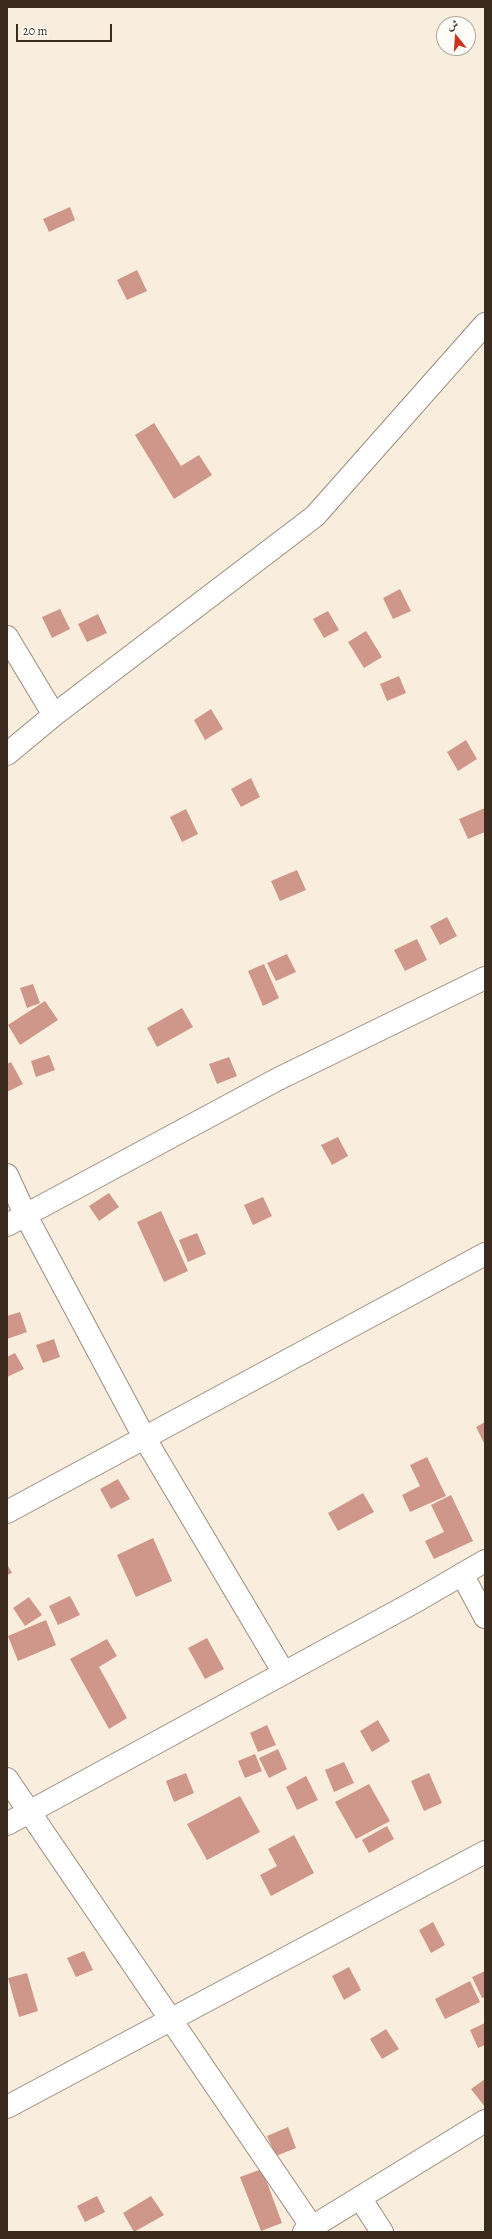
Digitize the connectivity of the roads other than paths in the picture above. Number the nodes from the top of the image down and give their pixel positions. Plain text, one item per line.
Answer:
1 (485, 324) edge
2 (7, 637) edge
3 (54, 715) junction
4 (7, 754) edge
5 (485, 978) edge
6 (7, 1175) edge
7 (16, 1220) edge
8 (485, 1254) edge
9 (144, 1437) junction
10 (7, 1512) edge
11 (485, 1561) edge
12 (462, 1574) junction
13 (485, 1617) edge
14 (284, 1673) junction
15 (7, 1779) edge
16 (30, 1811) junction
17 (7, 1824) edge
18 (485, 1852) edge
19 (172, 2019) junction
20 (7, 2107) edge
21 (485, 2121) edge
22 (360, 2198) junction
23 (308, 2230) edge
24 (382, 2232) edge

1 - 3 street
2 - 3 street
3 - 4 street
5 - 7 street
6 - 7 street
7 - 9 street
8 - 9 street
9 - 10 street
9 - 14 street
11 - 12 street
12 - 13 street
12 - 14 street
14 - 16 street
15 - 16 street
16 - 17 street
16 - 19 street
18 - 19 street
19 - 20 street
19 - 23 street
21 - 22 street
22 - 23 street
22 - 24 street

